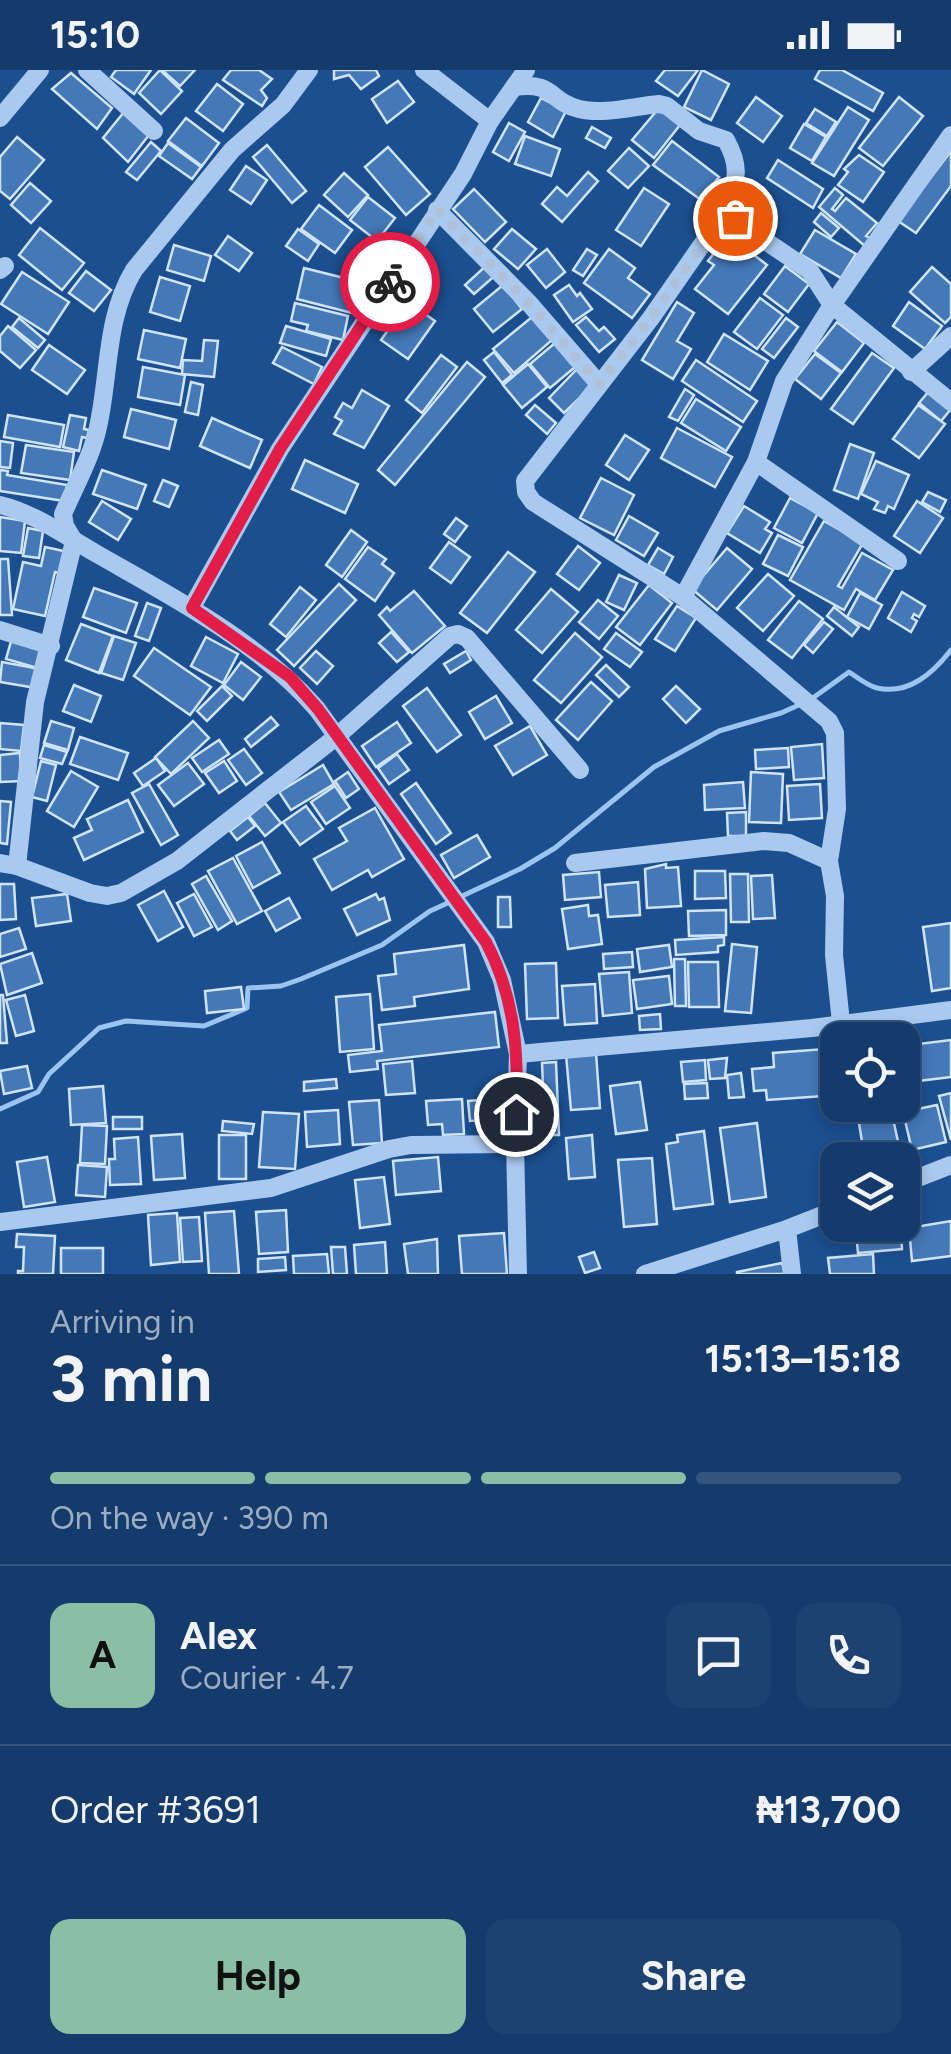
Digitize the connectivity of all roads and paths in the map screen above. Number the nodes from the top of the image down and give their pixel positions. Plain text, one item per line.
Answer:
1 (40, 70) edge
2 (87, 70) edge
3 (309, 70) edge
4 (424, 70) edge
5 (526, 70) edge
6 (514, 87) junction
7 (0, 118) edge
8 (490, 121) junction
9 (154, 130) dead end
10 (951, 135) edge
11 (437, 210) junction
12 (724, 213) junction
13 (832, 305) junction
14 (951, 336) edge
15 (911, 372) junction
16 (599, 384) junction
17 (951, 402) edge
18 (756, 462) junction
19 (0, 505) edge
20 (74, 541) junction
21 (898, 561) dead end
22 (683, 597) junction
23 (192, 608) junction
24 (0, 630) edge
25 (51, 646) junction
26 (336, 737) junction
27 (580, 770) dead end
28 (829, 861) junction
29 (575, 864) dead end
30 (8, 865) edge
31 (951, 1010) edge
32 (841, 1022) edge
33 (849, 1022) edge
34 (820, 1025) edge
35 (518, 1054) junction
36 (515, 1144) junction
37 (951, 1164) edge
38 (920, 1177) edge
39 (820, 1216) edge
40 (0, 1222) edge
41 (787, 1229) junction
42 (518, 1274) edge
43 (645, 1274) edge
44 (792, 1274) edge

1 - 7 street
2 - 9 street
3 - 20 street
4 - 8 street
5 - 6 street
6 - 8 street
6 - 12 street
8 - 11 street
10 - 13 street
11 - 16 street
11 - 23 street
12 - 13 street
12 - 16 street
13 - 15 street
13 - 18 street
14 - 15 street
15 - 17 street
16 - 22 street
18 - 21 street
18 - 22 street
19 - 20 street
20 - 23 street
20 - 25 street
22 - 28 street
23 - 26 street
24 - 25 street
25 - 30 street
26 - 27 street
26 - 30 street
26 - 35 street
28 - 29 street
28 - 32 street
31 - 33 street
34 - 35 street
35 - 36 street
36 - 40 street
36 - 42 street
37 - 38 street
39 - 41 street
41 - 43 street
41 - 44 street

